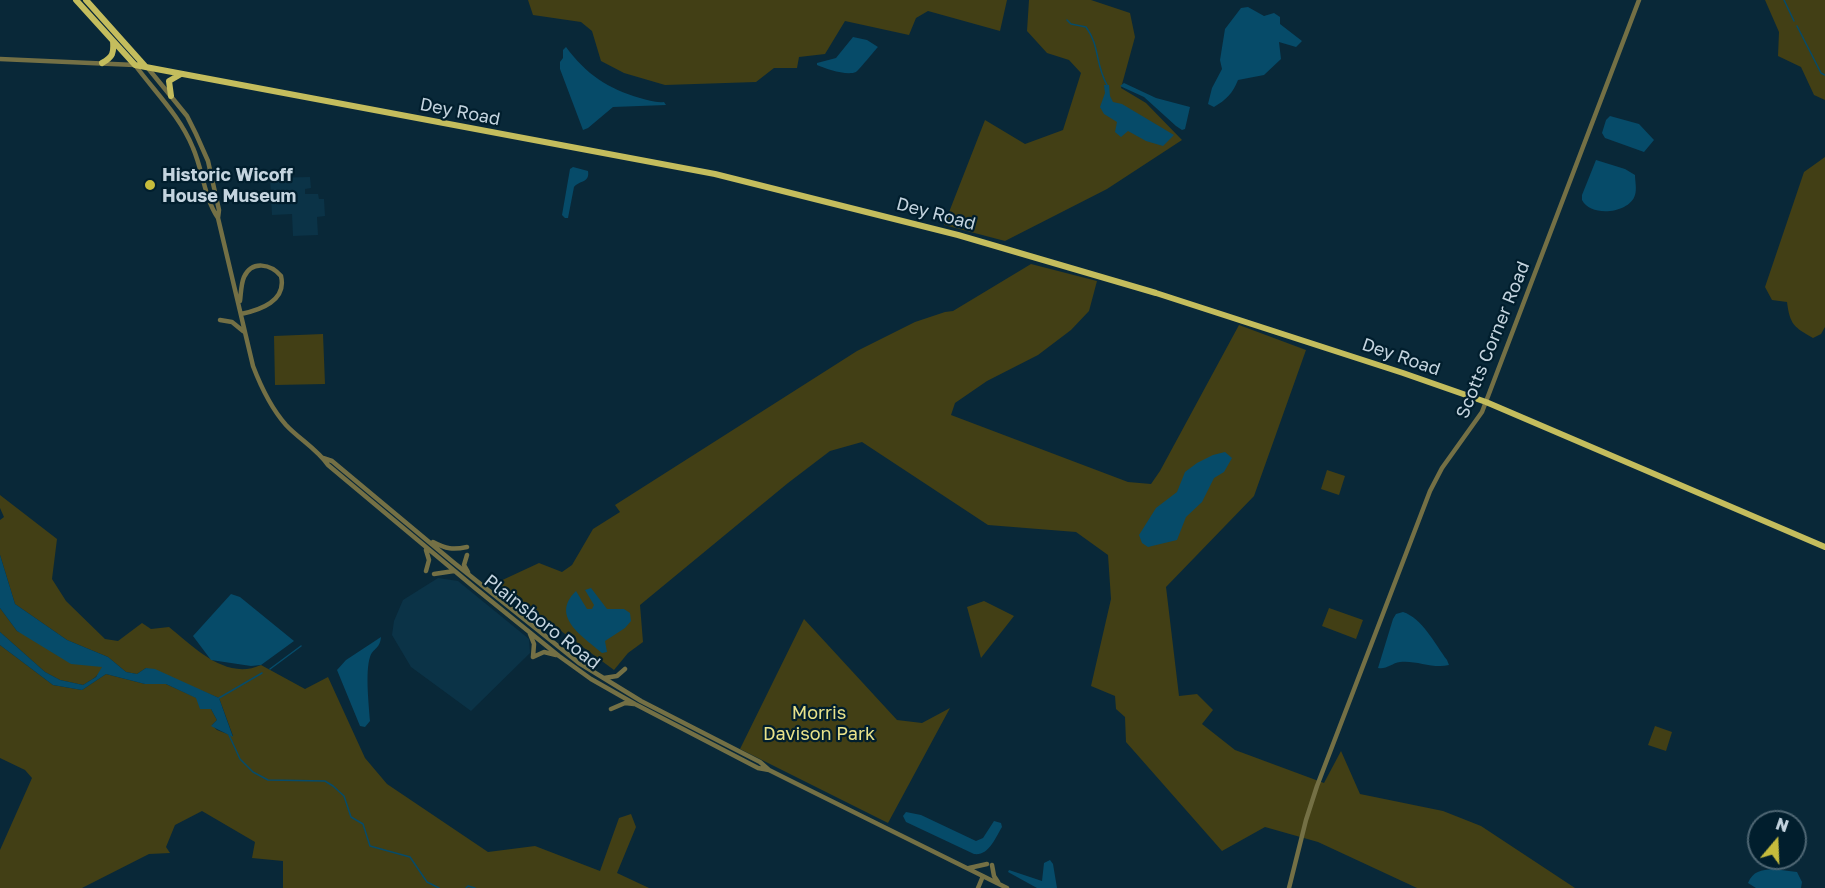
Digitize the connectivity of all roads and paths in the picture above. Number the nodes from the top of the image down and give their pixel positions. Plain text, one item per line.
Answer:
1 (76, 0) edge
2 (86, 0) edge
3 (1639, 0) edge
4 (113, 41) junction
5 (0, 59) edge
6 (102, 63) junction
7 (135, 65) junction
8 (146, 67) junction
9 (182, 73) junction
10 (171, 96) junction
11 (218, 218) junction
12 (239, 307) junction
13 (241, 314) junction
14 (220, 320) dead end
15 (244, 332) junction
16 (1486, 402) junction
17 (323, 458) junction
18 (422, 535) junction
19 (420, 543) junction
20 (467, 547) dead end
21 (1825, 547) edge
22 (467, 555) dead end
23 (426, 571) dead end
24 (454, 571) junction
25 (434, 574) dead end
26 (471, 576) junction
27 (524, 628) junction
28 (559, 656) junction
29 (625, 669) dead end
30 (602, 678) junction
31 (635, 704) junction
32 (611, 709) dead end
33 (769, 770) junction
34 (965, 867) junction
35 (983, 876) junction
36 (1000, 884) junction
37 (978, 888) edge
38 (1007, 888) edge
39 (1289, 888) edge

1 - 4 main road
2 - 8 main road
3 - 16 street, Scotts Corner Road
4 - 6 main road
4 - 7 main road
5 - 6 street, Dey Road
6 - 7 street, Dey Road
7 - 8 main road, Dey Road
7 - 11 street
8 - 9 main road, Dey Road
8 - 10 street
9 - 10 main road
9 - 16 main road, Dey Road
10 - 11 street
11 - 12 street, Plainsboro Road
12 - 13 street, Plainsboro Road
12 - 13 street
13 - 15 street, Plainsboro Road
14 - 15 street
15 - 17 street, Plainsboro Road
16 - 21 main road, Dey Road
16 - 39 street, Scotts Corner Road
17 - 18 street, Plainsboro Road
17 - 19 street, Plainsboro Road
18 - 20 street
18 - 26 street, Plainsboro Road
19 - 23 street
19 - 24 street, Plainsboro Road
22 - 26 street
24 - 25 street
24 - 27 street, Plainsboro Road
26 - 30 street, Plainsboro Road
27 - 28 street, Plainsboro Road
27 - 28 street
28 - 31 street, Plainsboro Road
29 - 30 street
30 - 33 street, Plainsboro Road
31 - 32 street
31 - 33 street, Plainsboro Road
33 - 34 street, Plainsboro Road
34 - 35 street, Plainsboro Road
34 - 36 street
35 - 36 street, Plainsboro Road
35 - 37 street
36 - 38 street, Plainsboro Road

